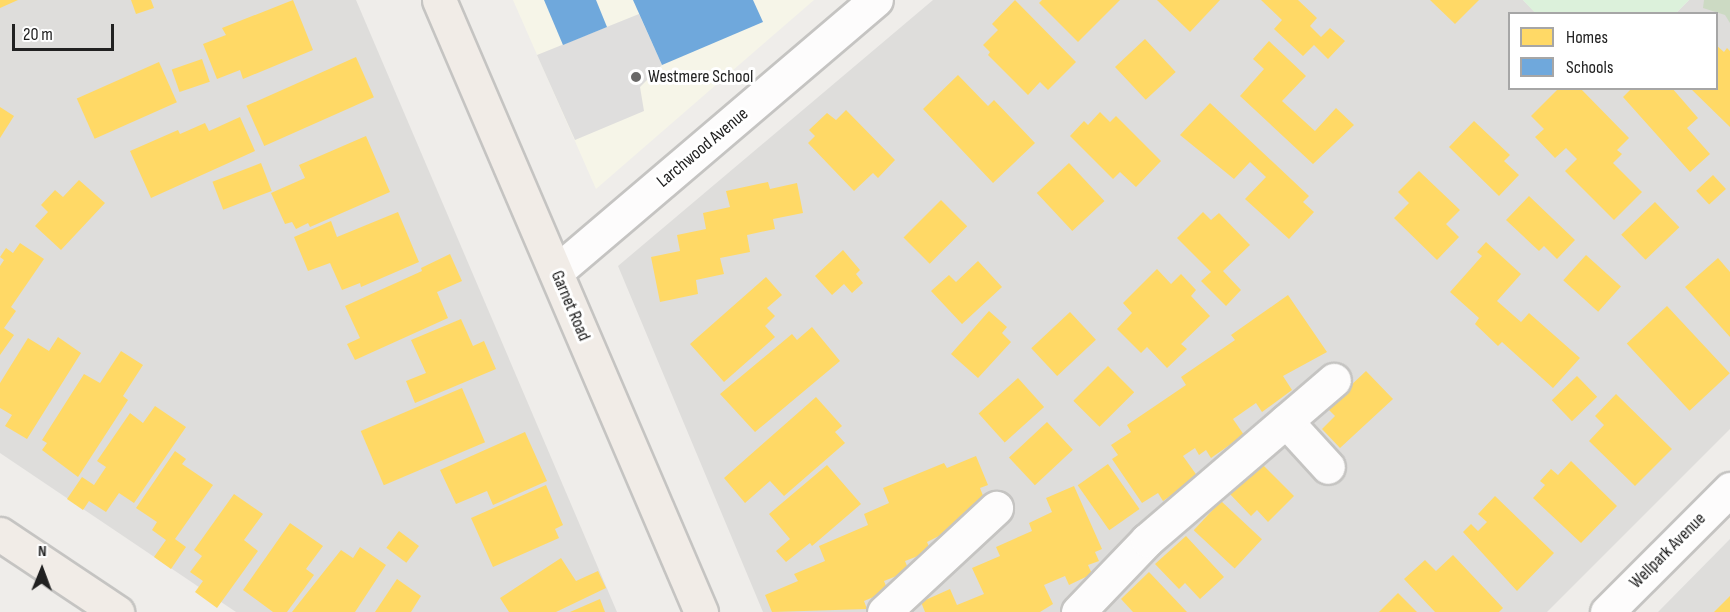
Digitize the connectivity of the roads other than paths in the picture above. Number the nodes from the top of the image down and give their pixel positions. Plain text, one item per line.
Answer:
1 (439, 0) edge
2 (876, 0) edge
3 (556, 272) junction
4 (1334, 380) dead end
5 (1286, 421) junction
6 (1328, 467) dead end
7 (1730, 489) edge
8 (996, 508) dead end
9 (0, 534) edge
10 (117, 612) edge
11 (701, 612) edge
12 (884, 612) edge
13 (1078, 612) edge
14 (1606, 612) edge

1 - 3 main road, Garnet Road
2 - 3 street, Larchwood Avenue
3 - 11 main road, Garnet Road
4 - 5 street
5 - 6 street
5 - 13 street
7 - 14 street, Wellpark Avenue
8 - 12 street
9 - 10 main road

